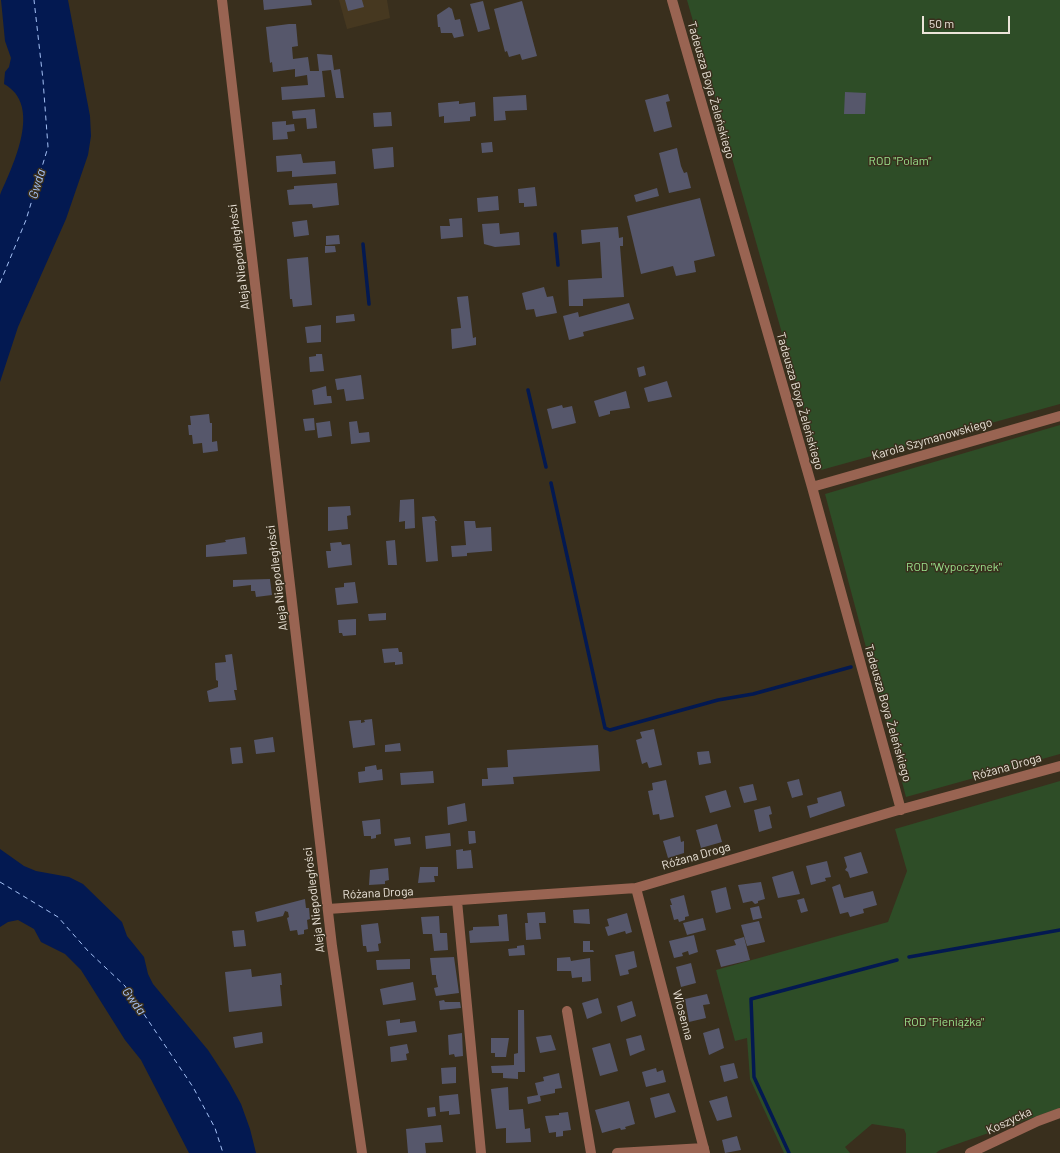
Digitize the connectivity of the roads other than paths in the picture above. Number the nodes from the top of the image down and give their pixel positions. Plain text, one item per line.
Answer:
1 (222, 0) edge
2 (672, 0) edge
3 (1060, 416) edge
4 (812, 487) junction
5 (1060, 766) edge
6 (901, 810) junction
7 (636, 888) junction
8 (457, 901) junction
9 (328, 909) junction
10 (567, 1011) dead end
11 (1060, 1113) edge
12 (704, 1150) edge
13 (362, 1153) edge
14 (481, 1153) edge
15 (591, 1153) edge
16 (617, 1153) edge
17 (970, 1153) edge

1 - 9 street, Aleja Niepodległości
2 - 4 street, Tadeusza Boya Żeleńskiego
3 - 4 street, Karola Szymanowskiego
4 - 6 street, Tadeusza Boya Żeleńskiego
5 - 6 street, Różana Droga
6 - 7 street, Różana Droga
7 - 8 street, Różana Droga
7 - 12 street, Wiosenna
8 - 9 street, Różana Droga
8 - 14 street
9 - 13 street, Aleja Niepodległości
10 - 15 street
11 - 17 street, Koszycka
12 - 16 street, Wiosenna

